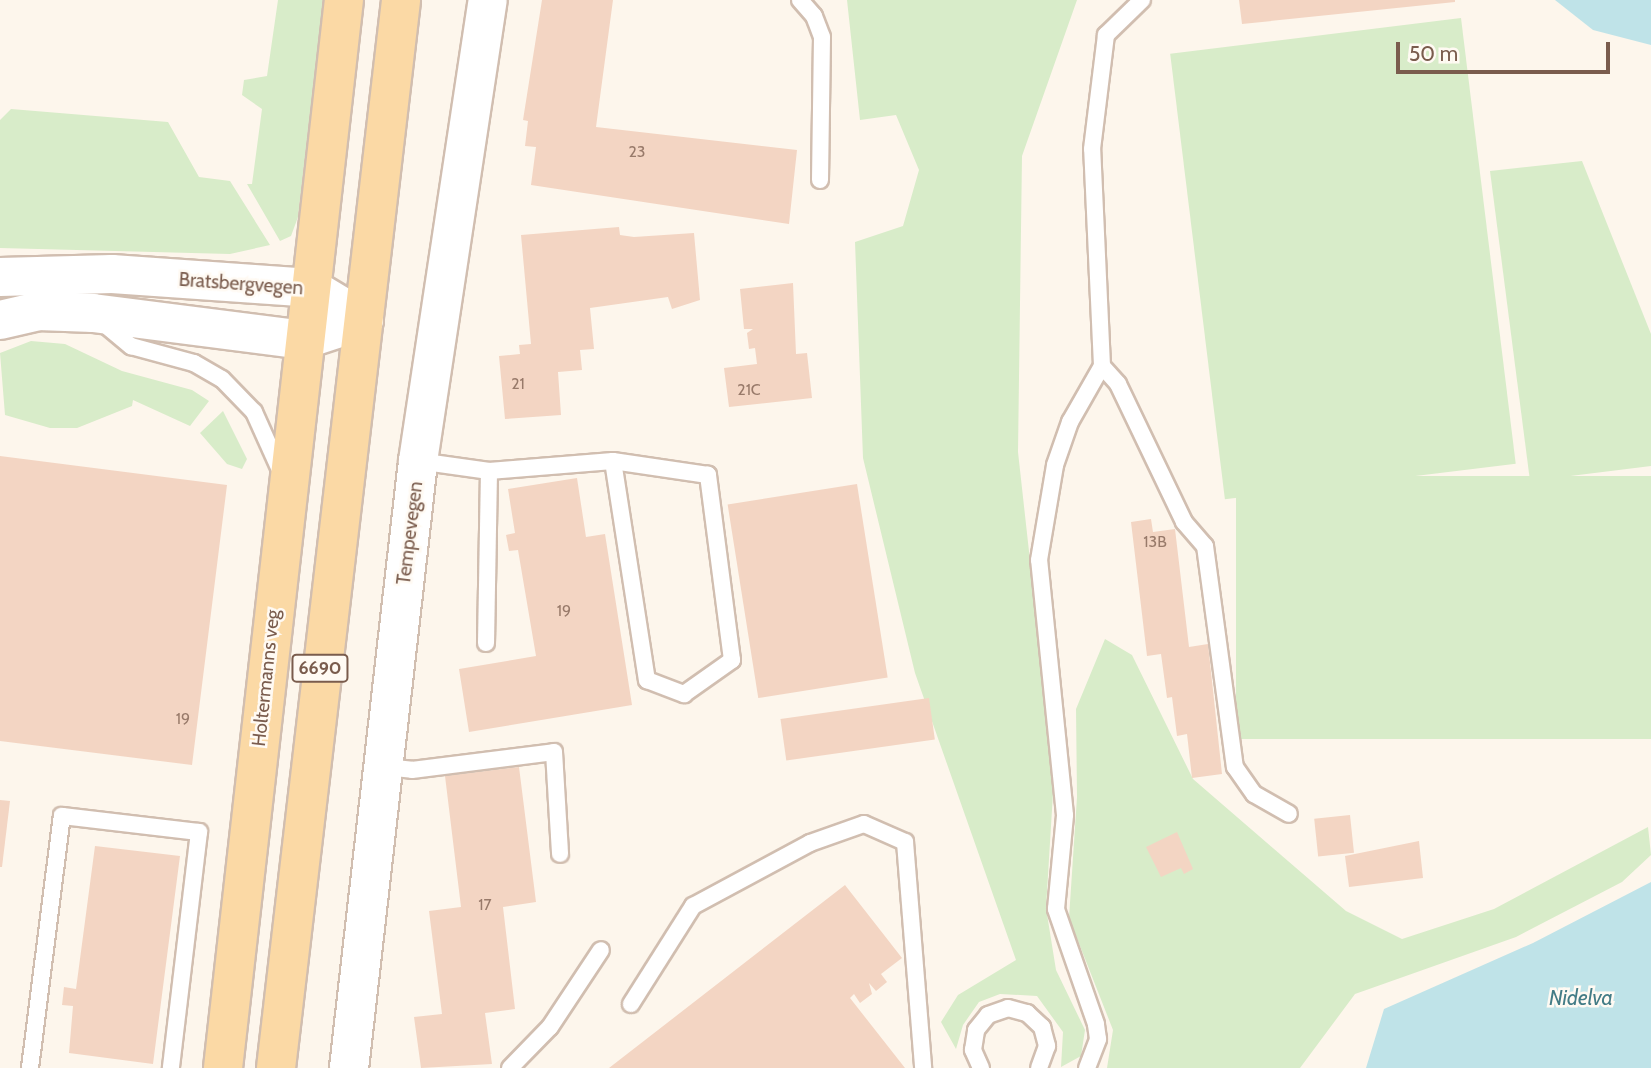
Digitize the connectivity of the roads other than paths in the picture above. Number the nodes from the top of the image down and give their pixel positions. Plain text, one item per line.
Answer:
1 (344, 0) edge
2 (401, 0) edge
3 (488, 0) edge
4 (800, 0) edge
5 (1142, 0) edge
6 (820, 180) dead end
7 (0, 277) edge
8 (311, 288) junction
9 (93, 313) junction
10 (0, 320) edge
11 (364, 320) junction
12 (303, 340) junction
13 (1102, 366) junction
14 (418, 461) junction
15 (613, 461) junction
16 (489, 471) junction
17 (287, 487) junction
18 (486, 643) dead end
19 (384, 767) junction
20 (1289, 814) dead end
21 (560, 854) dead end
22 (601, 950) dead end
23 (631, 1004) dead end
24 (30, 1068) edge
25 (171, 1068) edge
26 (223, 1068) edge
27 (276, 1068) edge
28 (349, 1068) edge
29 (510, 1068) edge
30 (923, 1068) edge
31 (981, 1068) edge
32 (1039, 1068) edge
33 (1087, 1068) edge

1 - 8 main road, 6690
2 - 11 main road, 6690
3 - 14 street, Tempevegen
4 - 6 lane
5 - 13 lane
7 - 8 street, Bratsbergvegen
8 - 11 street, Bratsbergvegen
8 - 12 main road, Holtermanns veg / 6690
9 - 10 street
9 - 12 street
9 - 17 lane
11 - 12 street
11 - 27 main road, 6690
12 - 17 main road, Holtermanns veg / 6690
13 - 20 lane
13 - 33 lane
14 - 16 lane
14 - 19 street, Tempevegen
15 - 15 lane
15 - 16 lane
16 - 18 lane
17 - 26 main road, Holtermanns veg / 6690
19 - 21 lane
19 - 28 street, Tempevegen
22 - 29 lane
23 - 30 lane
24 - 25 lane
31 - 32 lane

